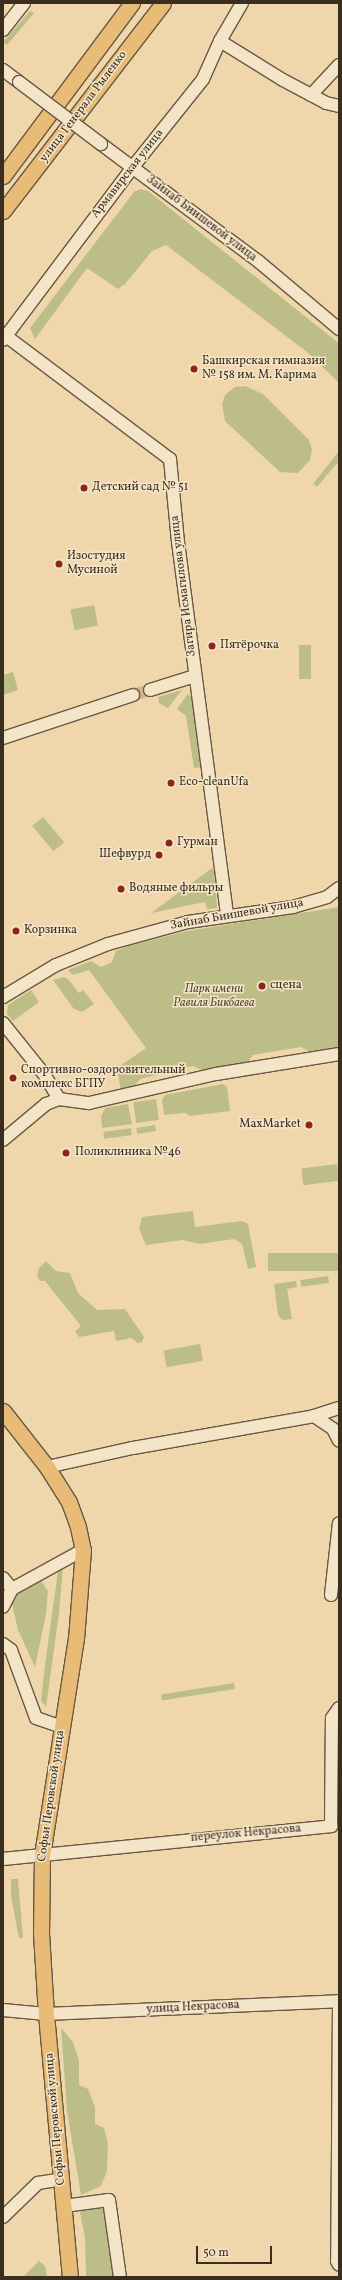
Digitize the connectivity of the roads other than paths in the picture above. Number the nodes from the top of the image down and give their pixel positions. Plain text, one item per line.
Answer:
1 (24, 3) edge
2 (132, 3) edge
3 (163, 3) edge
4 (242, 3) edge
5 (3, 30) edge
6 (220, 41) junction
7 (339, 65) edge
8 (3, 70) edge
9 (311, 95) junction
10 (339, 106) edge
11 (132, 168) junction
12 (3, 176) edge
13 (3, 211) edge
14 (339, 329) edge
15 (4, 338) edge
16 (195, 676) junction
17 (150, 690) tunnel mouth
18 (133, 695) tunnel mouth
19 (3, 738) edge
20 (339, 888) edge
21 (333, 896) edge
22 (227, 916) junction
23 (3, 997) edge
24 (3, 1023) edge
25 (339, 1054) edge
26 (59, 1099) junction
27 (3, 1140) edge
28 (339, 1408) edge
29 (3, 1411) edge
30 (314, 1416) junction
31 (339, 1441) edge
32 (46, 1467) junction
33 (339, 1523) edge
34 (83, 1550) junction
35 (3, 1578) edge
36 (12, 1589) junction
37 (331, 1595) dead end
38 (3, 1607) edge
39 (3, 1644) edge
40 (339, 1708) edge
41 (62, 1727) junction
42 (42, 1854) junction
43 (3, 1859) edge
44 (339, 2001) edge
45 (3, 2010) edge
46 (46, 2014) junction
47 (62, 2179) junction
48 (64, 2206) junction
49 (3, 2217) edge
50 (339, 2265) edge
51 (70, 2277) edge
52 (120, 2277) edge

1 - 5 street
2 - 12 main road, улица Генерала Рыленко
3 - 13 main road, улица Генерала Рыленко
4 - 6 street, Армавирская улица
6 - 9 street
6 - 11 street, Армавирская улица
7 - 9 street
8 - 11 street, Зайнаб Биишевой улица, bridge
9 - 10 street
11 - 14 street, Зайнаб Биишевой улица
11 - 15 street, Армавирская улица
15 - 16 street, Загира Исмагилова улица
16 - 17 street
16 - 22 street, Загира Исмагилова улица
18 - 19 street
20 - 21 street, Зайнаб Биишевой улица
21 - 22 street, Зайнаб Биишевой улица
22 - 23 street, Зайнаб Биишевой улица
24 - 26 street
25 - 26 street
26 - 27 street
28 - 30 street
29 - 32 main road, Софьи Перовской улица
30 - 31 street
30 - 32 street
32 - 34 main road, Софьи Перовской улица
33 - 37 street
34 - 36 street
34 - 41 main road, Софьи Перовской улица
35 - 36 street
36 - 38 street
39 - 41 street
40 - 42 street, переулок Некрасова
41 - 42 main road, Софьи Перовской улица
42 - 43 street
42 - 46 main road, Софьи Перовской улица
44 - 46 street, улица Некрасова
44 - 50 street
45 - 46 street, улица Некрасова
46 - 47 main road, Софьи Перовской улица
47 - 48 main road, Софьи Перовской улица
47 - 49 street
48 - 51 main road, Софьи Перовской улица
48 - 52 street

